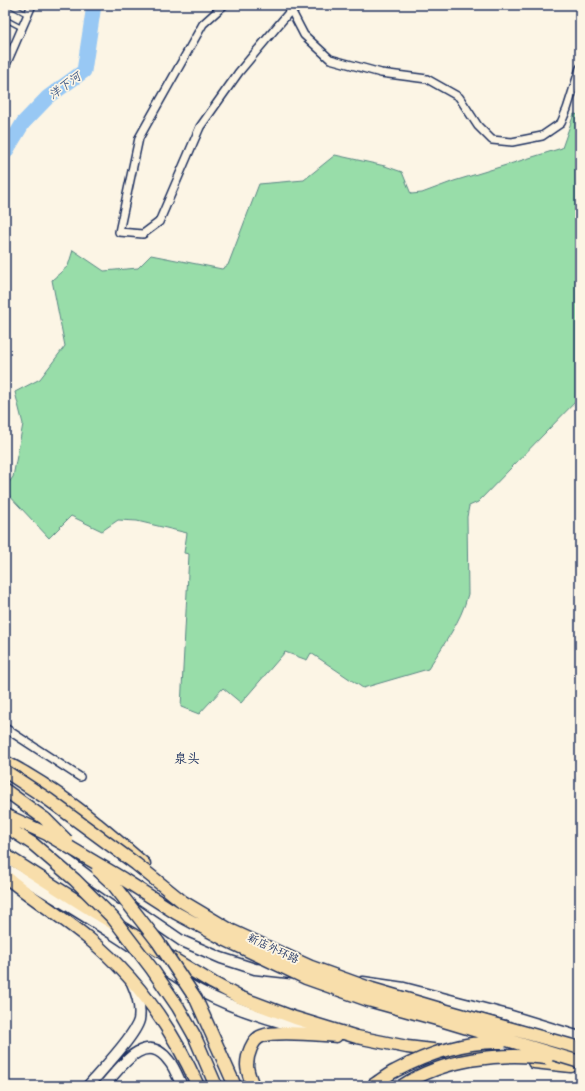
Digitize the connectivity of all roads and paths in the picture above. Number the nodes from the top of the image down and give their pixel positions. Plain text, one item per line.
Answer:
1 (10, 5) edge
2 (32, 5) edge
3 (224, 5) edge
4 (290, 7) edge
5 (28, 15) junction
6 (5, 19) edge
7 (22, 28) junction
8 (5, 67) edge
9 (580, 68) edge
10 (5, 728) edge
11 (5, 762) edge
12 (5, 771) edge
13 (80, 777) dead end
14 (5, 790) edge
15 (5, 814) edge
16 (5, 826) edge
17 (5, 855) edge
18 (5, 868) edge
19 (5, 876) edge
20 (157, 876) joint
21 (315, 975) junction
22 (130, 978) junction
23 (357, 1037) junction
24 (580, 1037) edge
25 (580, 1049) edge
26 (578, 1064) edge
27 (88, 1086) edge
28 (104, 1086) edge
29 (182, 1086) edge
30 (198, 1086) edge
31 (216, 1086) edge
32 (235, 1086) edge
33 (253, 1086) edge
34 (372, 1086) edge
35 (402, 1086) edge

1 - 5 lane
2 - 5 street
3 - 4 street
4 - 9 street
5 - 7 street
6 - 7 lane
7 - 8 street
10 - 13 street
11 - 20 highway
12 - 25 highway, 新店外环路, bridge
14 - 32 highway, bridge
15 - 21 main road
15 - 26 highway, 新店外环路, bridge
16 - 31 highway, bridge
17 - 23 highway
18 - 23 main road
19 - 22 highway
20 - 21 main road
21 - 24 main road
22 - 27 main road
22 - 30 highway
23 - 26 highway
23 - 33 highway
25 - 26 main road
25 - 34 highway, bridge
26 - 35 highway, bridge
28 - 29 main road

